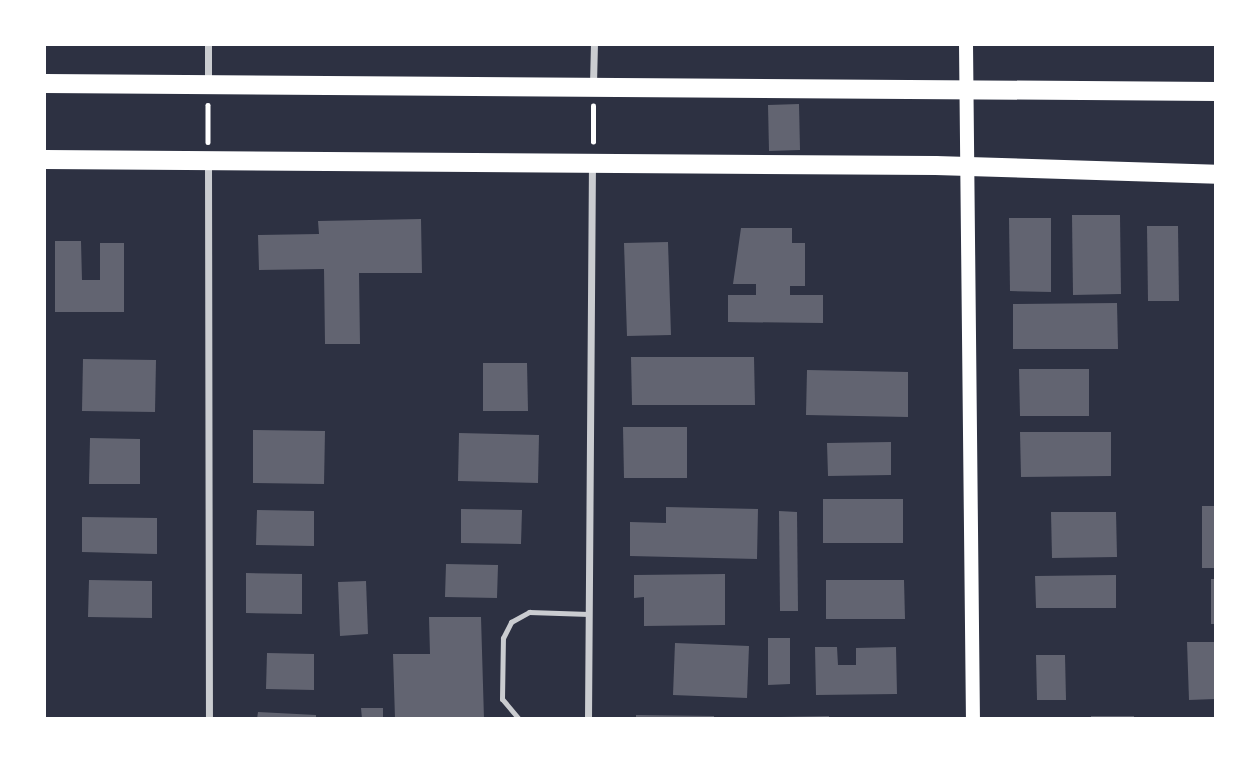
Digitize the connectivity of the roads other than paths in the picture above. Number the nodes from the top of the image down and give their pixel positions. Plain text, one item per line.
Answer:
1 (208, 44) edge
2 (594, 44) edge
3 (966, 44) edge
4 (44, 83) edge
5 (208, 83) junction
6 (593, 88) junction
7 (1216, 91) edge
8 (965, 92) junction
9 (208, 158) junction
10 (44, 159) edge
11 (592, 164) junction
12 (967, 169) junction
13 (1216, 174) edge
14 (589, 614) junction
15 (209, 719) edge
16 (519, 719) edge
17 (588, 719) edge
18 (974, 719) edge

1 - 5 street
2 - 6 street
3 - 8 main road
4 - 5 highway
5 - 6 highway
6 - 8 highway
7 - 8 highway
8 - 12 main road
9 - 10 highway
9 - 11 highway
9 - 15 street
11 - 12 highway
11 - 14 street
12 - 13 highway
12 - 18 main road
14 - 16 lane
14 - 17 street

